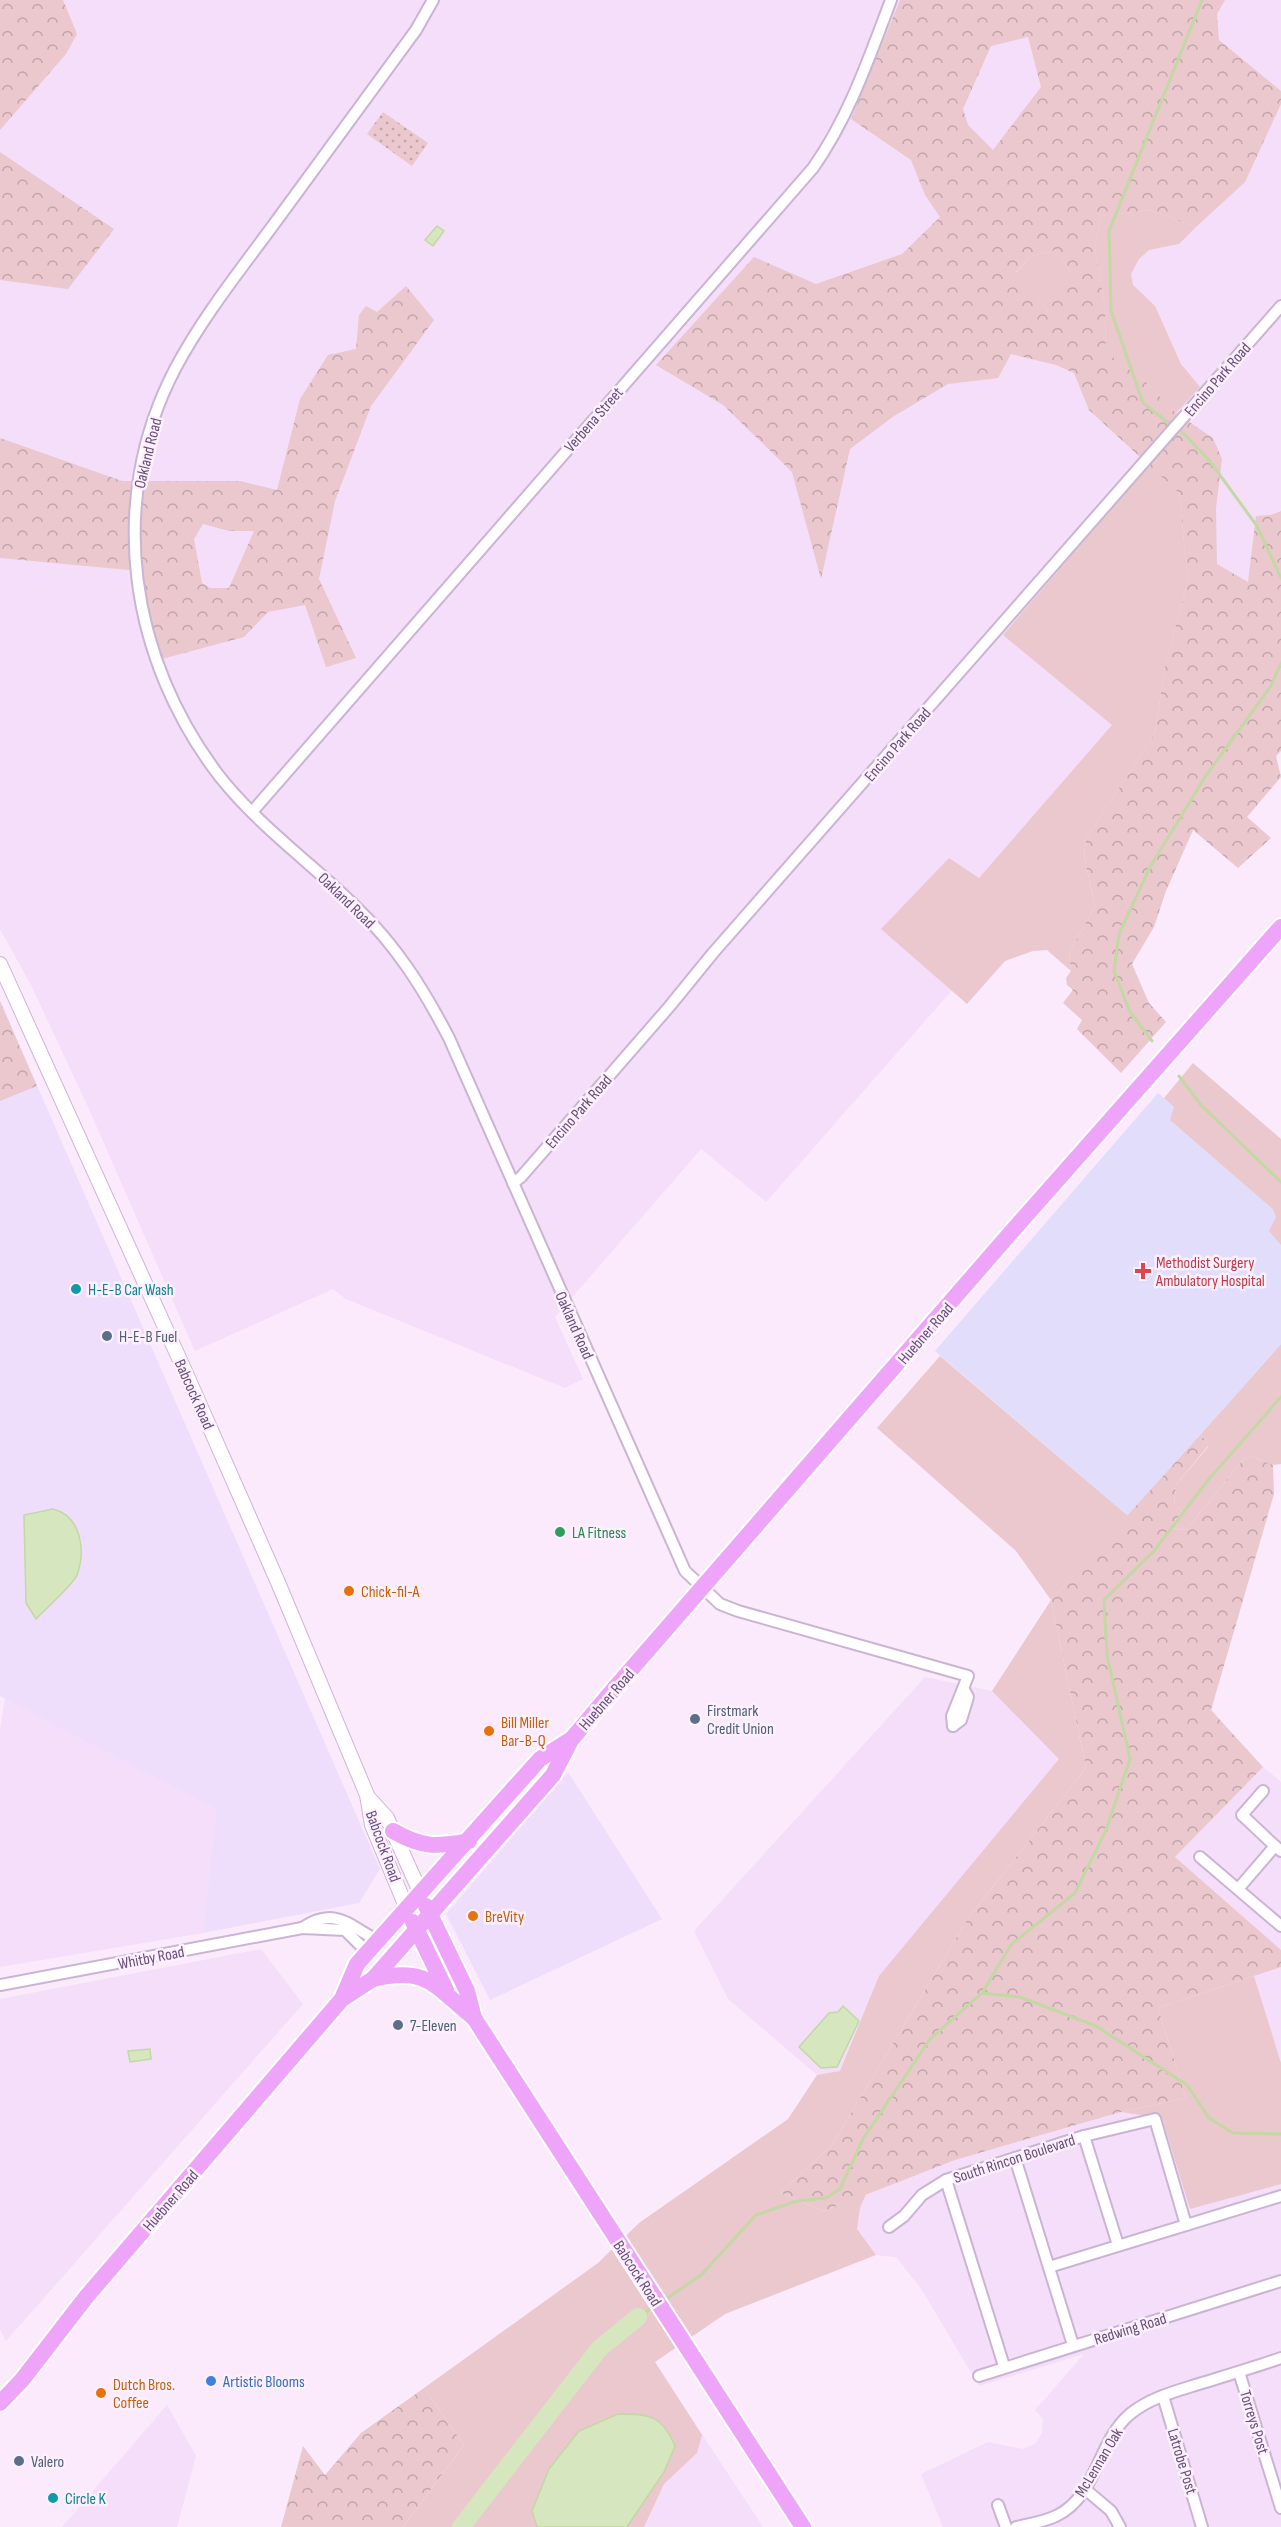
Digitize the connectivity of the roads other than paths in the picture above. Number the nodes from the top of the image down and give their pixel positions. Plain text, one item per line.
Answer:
1 (433, 0) edge
2 (891, 0) edge
3 (1281, 306) edge
4 (252, 812) junction
5 (1281, 927) edge
6 (0, 964) edge
7 (513, 1183) junction
8 (701, 1588) junction
9 (964, 1690) dead end
10 (571, 1740) junction
11 (1263, 1791) dead end
12 (367, 1796) junction
13 (393, 1832) junction
14 (469, 1841) junction
15 (1278, 1848) edge
16 (1200, 1857) dead end
17 (1238, 1889) junction
18 (421, 1894) junction
19 (407, 1909) junction
20 (430, 1915) junction
21 (1281, 1926) edge
22 (302, 1928) junction
23 (417, 1930) junction
24 (374, 1947) junction
25 (373, 1980) junction
26 (0, 1985) edge
27 (342, 1999) junction
28 (451, 1999) junction
29 (474, 2018) junction
30 (1084, 2136) junction
31 (1015, 2158) junction
32 (946, 2180) junction
33 (1281, 2196) edge
34 (1186, 2225) junction
35 (889, 2227) dead end
36 (1118, 2245) junction
37 (1049, 2267) junction
38 (1281, 2281) edge
39 (1073, 2345) junction
40 (1281, 2358) edge
41 (1004, 2366) junction
42 (1239, 2372) junction
43 (979, 2376) dead end
44 (1163, 2396) junction
45 (0, 2403) edge
46 (1085, 2489) junction
47 (998, 2505) dead end
48 (1281, 2508) edge
49 (1035, 2525) edge
50 (803, 2527) edge
51 (1006, 2527) edge
52 (1016, 2527) edge
53 (1120, 2527) edge
54 (1202, 2527) edge

1 - 4 street, Oakland Road
2 - 4 street, Verbena Street
3 - 7 street, Encino Park Road
4 - 7 street, Oakland Road
5 - 8 main road, Huebner Road
6 - 12 main road, Babcock Road
7 - 8 street, Oakland Road
8 - 9 street, Oakland Road
8 - 10 main road, Huebner Road
10 - 14 main road, Huebner Road
10 - 20 main road, Huebner Road
11 - 15 street
12 - 13 main road, Babcock Road
12 - 19 main road, Babcock Road
13 - 14 main road
13 - 18 main road, Babcock Road
14 - 18 main road, Huebner Road
15 - 17 street
16 - 17 street
17 - 21 street
18 - 19 main road, Huebner Road
18 - 20 main road, Babcock Road
19 - 23 main road, Babcock Road
19 - 24 main road, Huebner Road
20 - 23 main road, Huebner Road
20 - 29 main road, Babcock Road
22 - 24 street, Whitby Road
22 - 24 street, Whitby Road
22 - 26 street, Whitby Road
23 - 25 main road, Huebner Road
23 - 28 main road, Babcock Road
24 - 27 main road, Huebner Road
25 - 27 main road, Huebner Road
25 - 28 main road
27 - 45 main road, Huebner Road
28 - 29 main road, Babcock Road
29 - 50 main road, Babcock Road
30 - 31 street, South Rincon Boulevard
30 - 34 street, South Rincon Boulevard
30 - 36 street
31 - 32 street, South Rincon Boulevard
31 - 37 street
32 - 35 street, South Rincon Boulevard
32 - 41 street
33 - 34 street
34 - 36 street
36 - 37 street
37 - 39 street
38 - 39 street, Redwing Road
39 - 41 street, Redwing Road
40 - 42 street, McLennan Oak
41 - 43 street, Redwing Road
42 - 44 street, McLennan Oak
42 - 48 street, Torreys Post
44 - 46 street, McLennan Oak
44 - 54 street, Latrobe Post
46 - 49 street, McLennan Oak
46 - 53 street
47 - 51 street
49 - 52 street, McLennan Oak

